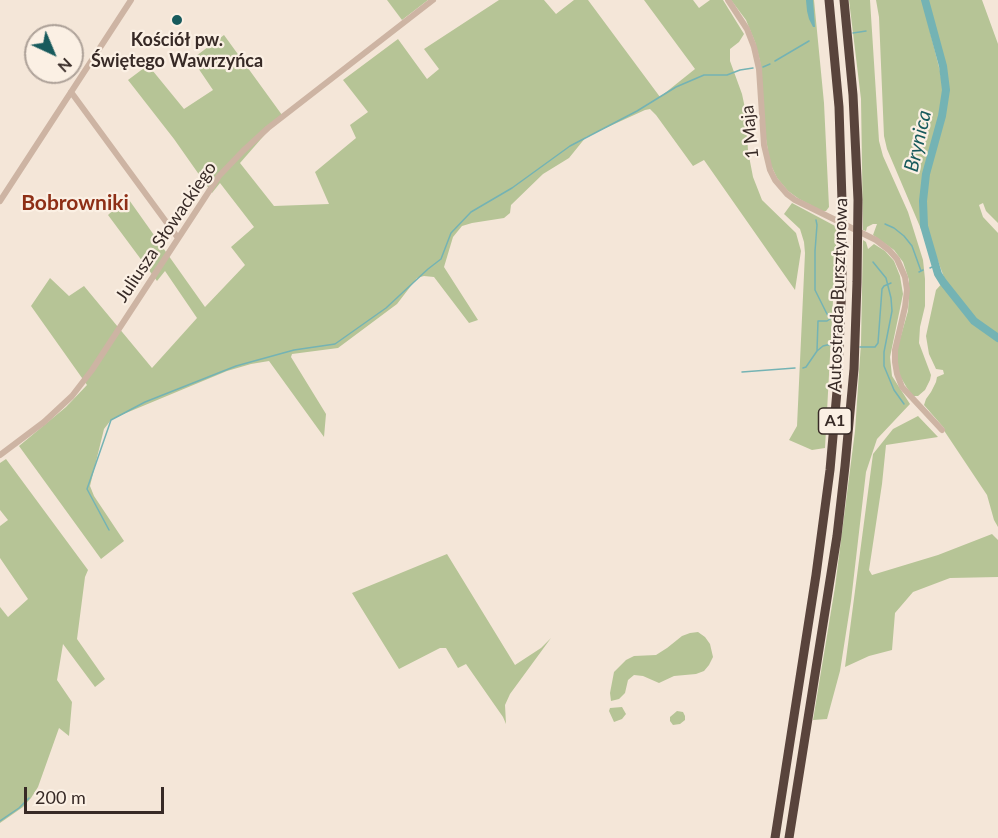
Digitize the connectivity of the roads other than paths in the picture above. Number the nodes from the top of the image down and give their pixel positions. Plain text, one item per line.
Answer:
1 (131, 0) edge
2 (433, 0) edge
3 (728, 0) edge
4 (829, 0) edge
5 (844, 0) edge
6 (71, 92) junction
7 (0, 201) edge
8 (178, 238) junction
9 (942, 430) dead end
10 (0, 455) edge
11 (775, 838) edge
12 (789, 838) edge

1 - 6 street
2 - 8 street, Juliusza Słowackiego
3 - 9 street, 1 Maja
4 - 11 highway, Autostrada Bursztynowa / A1
5 - 12 highway, Autostrada Bursztynowa / A1
6 - 7 street
6 - 8 street
8 - 10 street, Juliusza Słowackiego

